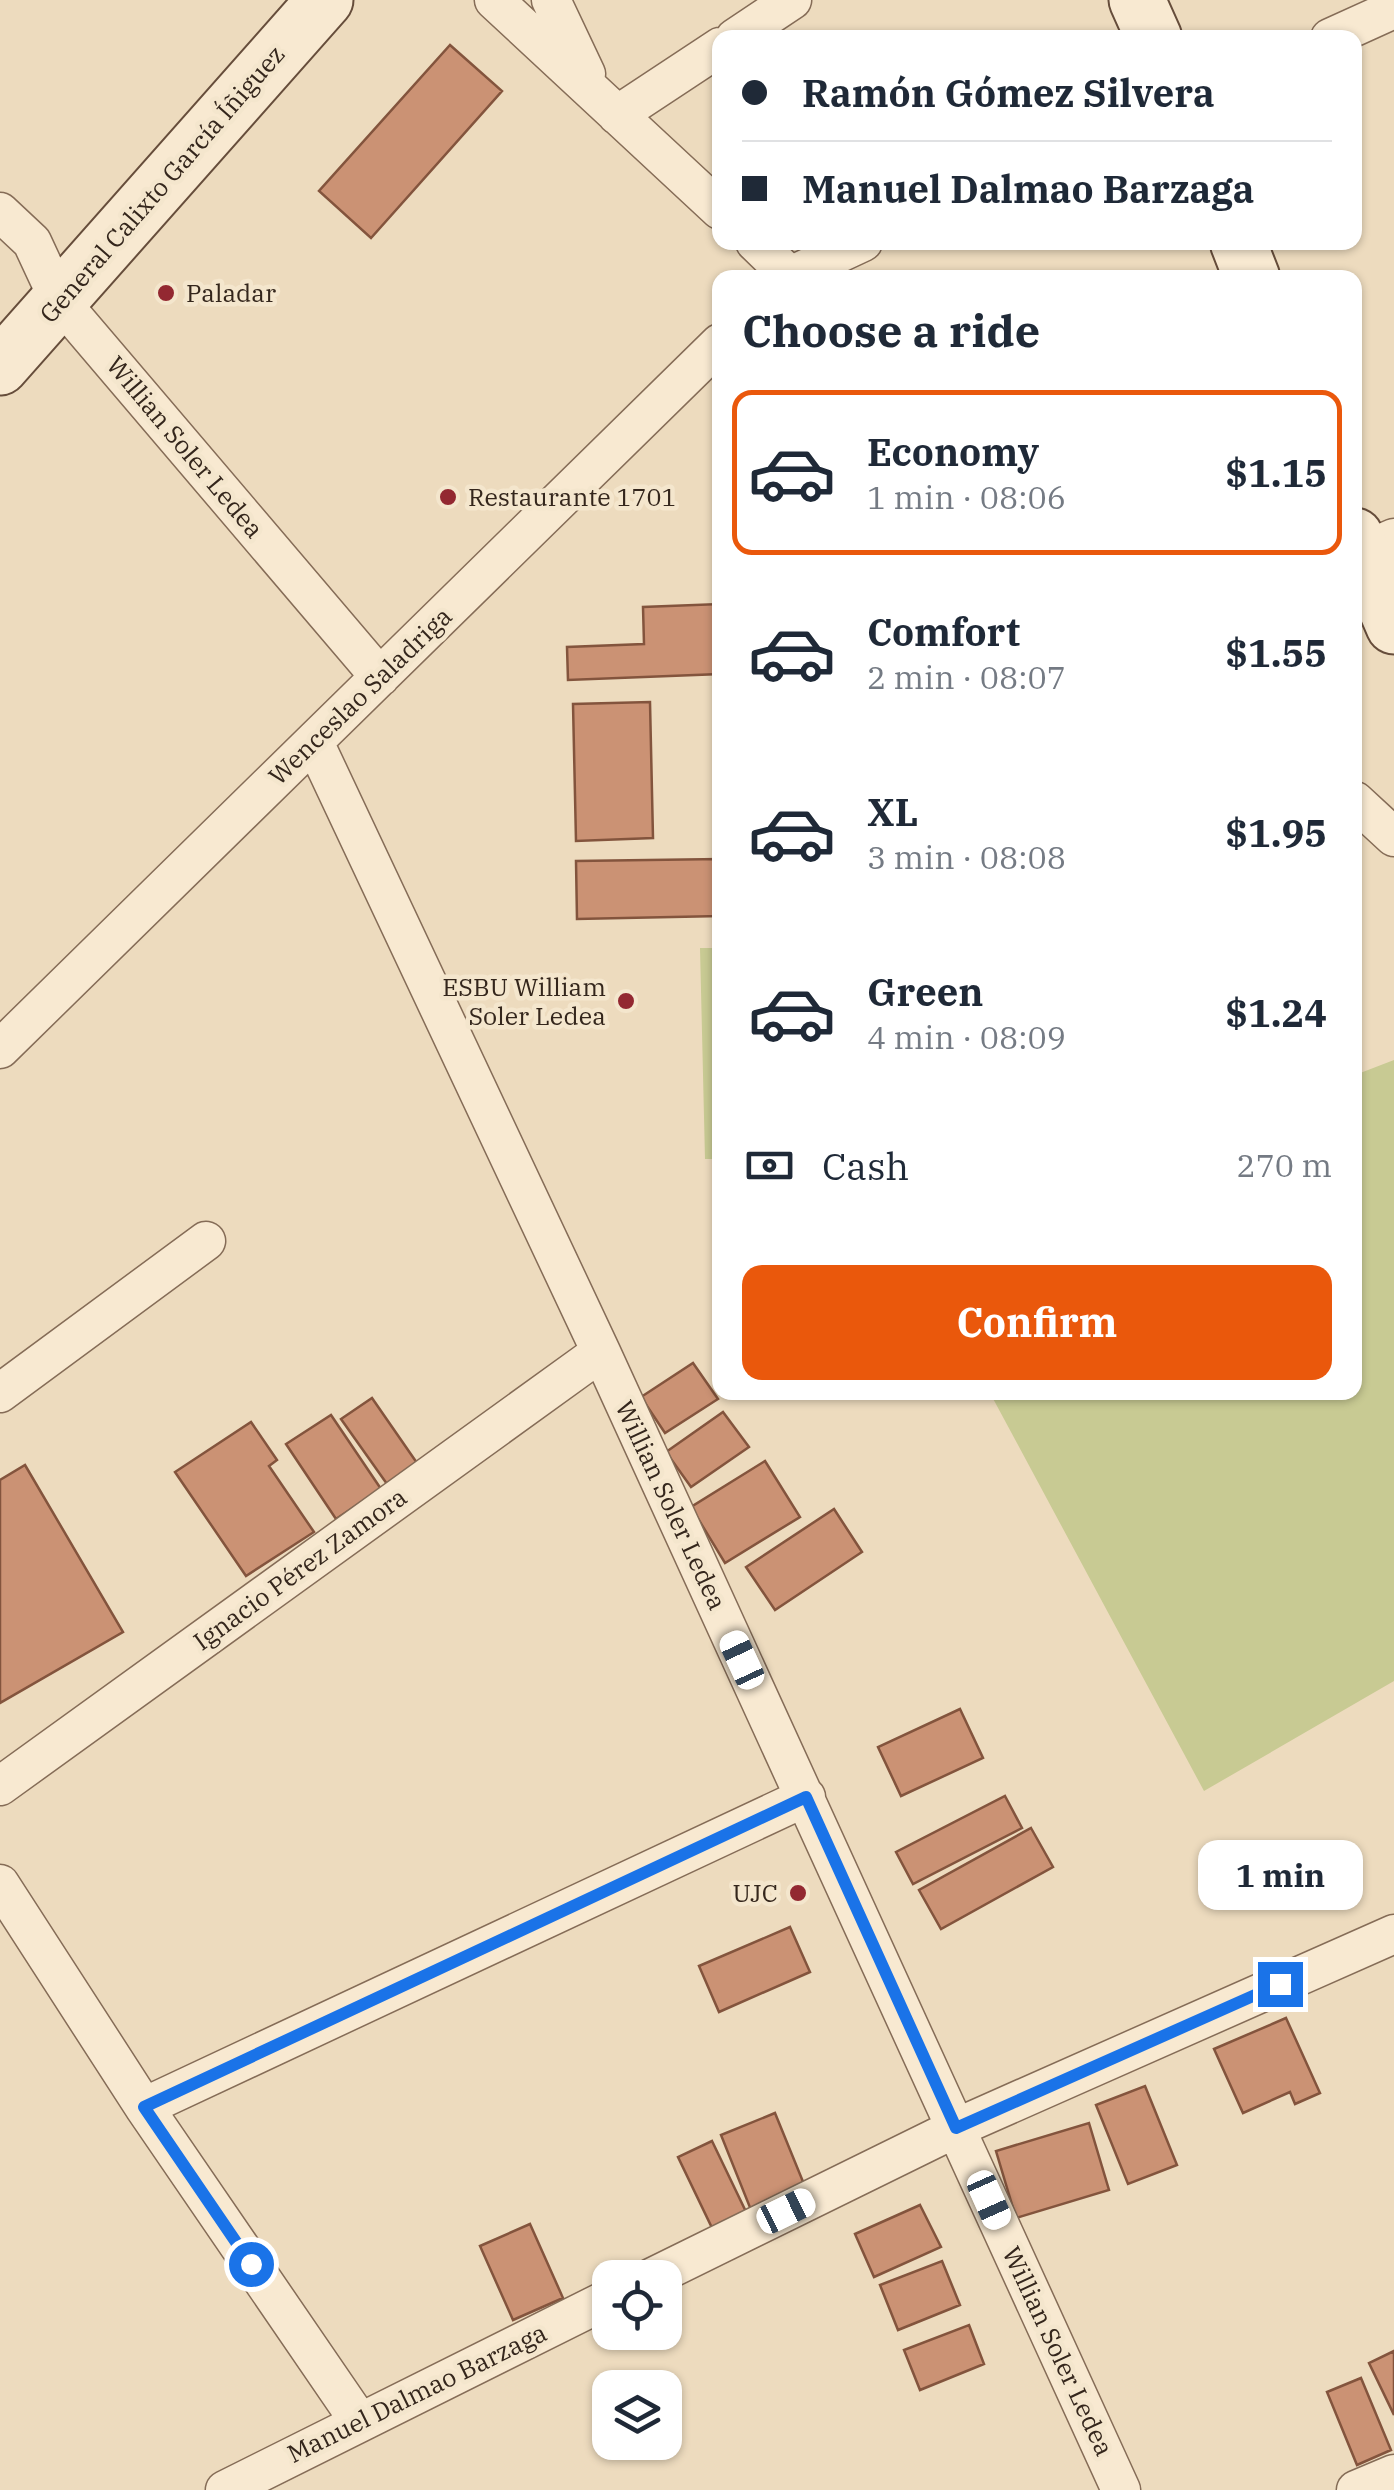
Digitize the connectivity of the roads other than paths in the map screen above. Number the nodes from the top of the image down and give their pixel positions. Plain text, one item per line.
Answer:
1 (325, 0) edge
2 (494, 0) edge
3 (551, 0) edge
4 (792, 0) edge
5 (1137, 0) edge
6 (1394, 9) edge
7 (747, 30) edge
8 (1150, 30) edge
9 (1348, 30) edge
10 (712, 51) edge
11 (607, 105) junction
12 (712, 203) edge
13 (0, 212) edge
14 (763, 250) edge
15 (846, 250) edge
16 (782, 270) edge
17 (804, 270) edge
18 (59, 300) junction
19 (712, 351) edge
20 (0, 368) edge
21 (1366, 545) edge
22 (1394, 626) edge
23 (380, 676) junction
24 (314, 742) junction
25 (1362, 808) edge
26 (1394, 838) edge
27 (0, 1049) edge
28 (206, 1241) dead end
29 (601, 1352) junction
30 (0, 1393) edge
31 (0, 1786) edge
32 (806, 1797) junction
33 (0, 1884) edge
34 (1392, 1940) edge
35 (144, 2107) junction
36 (956, 2128) junction
37 (682, 2263) edge
38 (592, 2307) edge
39 (359, 2421) junction
40 (1394, 2474) edge
41 (275, 2478) edge
42 (225, 2490) edge
43 (1121, 2490) edge
44 (1356, 2490) edge

1 - 18 main road, General Calixto García Íñiguez
2 - 11 street
3 - 11 street
4 - 7 street
5 - 8 main road
6 - 9 street
10 - 11 street
11 - 12 street
13 - 18 street, Willian Soler Ledea
14 - 16 street
15 - 17 street
18 - 20 main road, General Calixto García Íñiguez
18 - 23 street, Willian Soler Ledea
19 - 23 street, Wenceslao Saladriga
21 - 22 main road
23 - 24 street, Wenceslao Saladriga
24 - 27 street, Wenceslao Saladriga
24 - 29 street, Willian Soler Ledea
25 - 26 street
28 - 30 street
29 - 31 street, Ignacio Pérez Zamora
29 - 32 street, Willian Soler Ledea
32 - 35 street
32 - 36 street, Willian Soler Ledea
33 - 35 street
34 - 36 street
35 - 39 street
36 - 37 street
36 - 43 street, Willian Soler Ledea
38 - 39 street, Manuel Dalmao Barzaga
39 - 41 street, Manuel Dalmao Barzaga
40 - 44 street
41 - 42 street, Manuel Dalmao Barzaga

